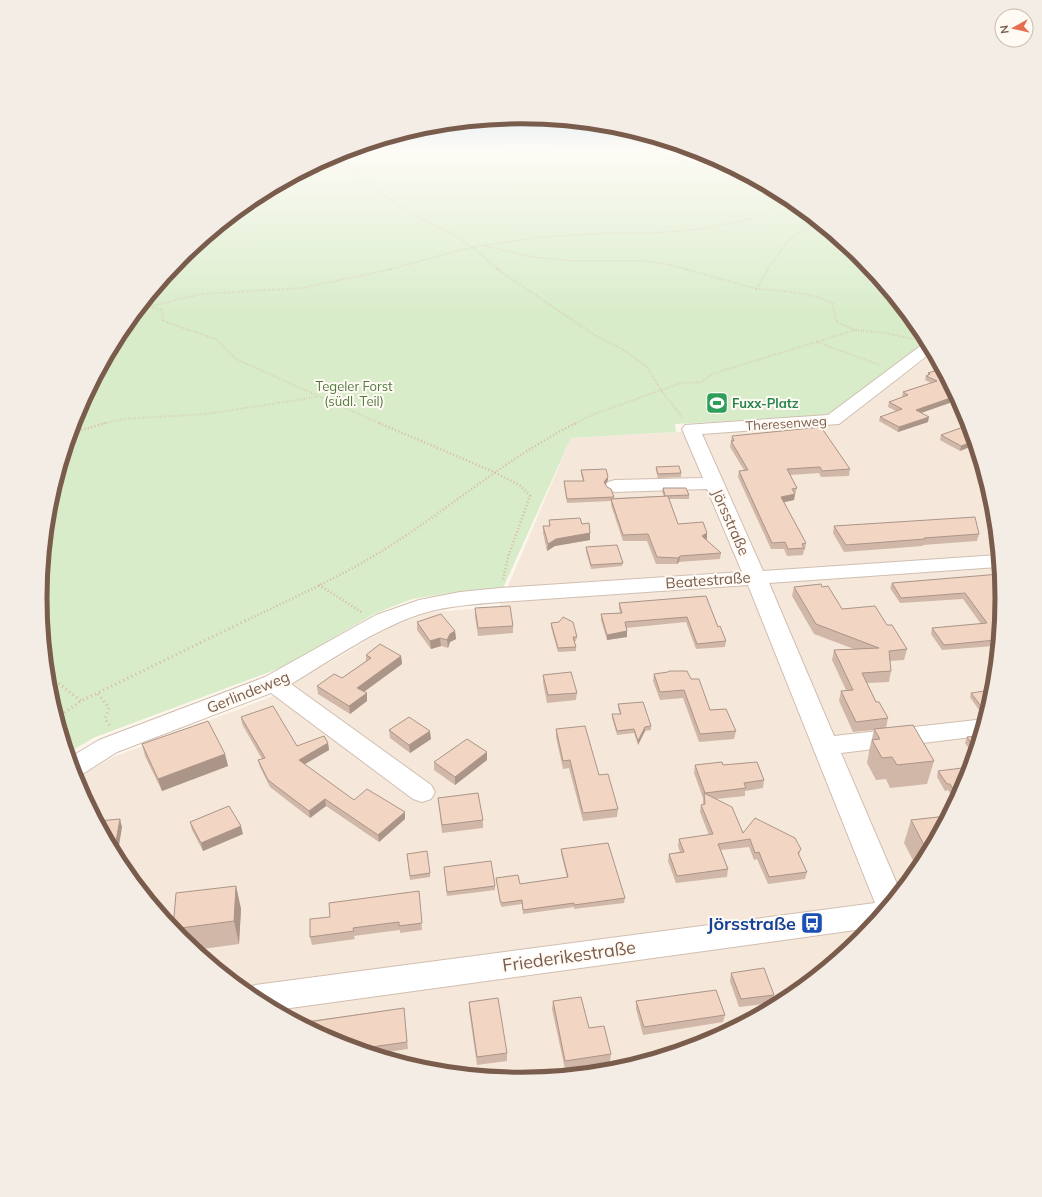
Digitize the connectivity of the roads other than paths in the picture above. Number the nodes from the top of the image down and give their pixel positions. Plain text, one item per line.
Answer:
1 (921, 346) edge
2 (691, 429) joint
3 (714, 483) junction
4 (615, 486) dead end
5 (993, 561) edge
6 (755, 576) junction
7 (419, 607) joint
8 (274, 683) junction
9 (977, 728) edge
10 (825, 746) junction
11 (77, 765) edge
12 (422, 792) dead end
13 (888, 898) edge
14 (873, 915) edge
15 (266, 998) edge

1 - 2 street, Theresenweg
2 - 3 street, Jörsstraße
3 - 4 street
3 - 6 street, Jörsstraße
5 - 6 street, Beatestraße
6 - 7 street, Beatestraße
6 - 10 street, Jörsstraße
7 - 8 street, Gerlindeweg
8 - 11 street, Gerlindeweg
8 - 12 street
9 - 10 street
10 - 13 street, Jörsstraße
14 - 15 street, Friederikestraße

